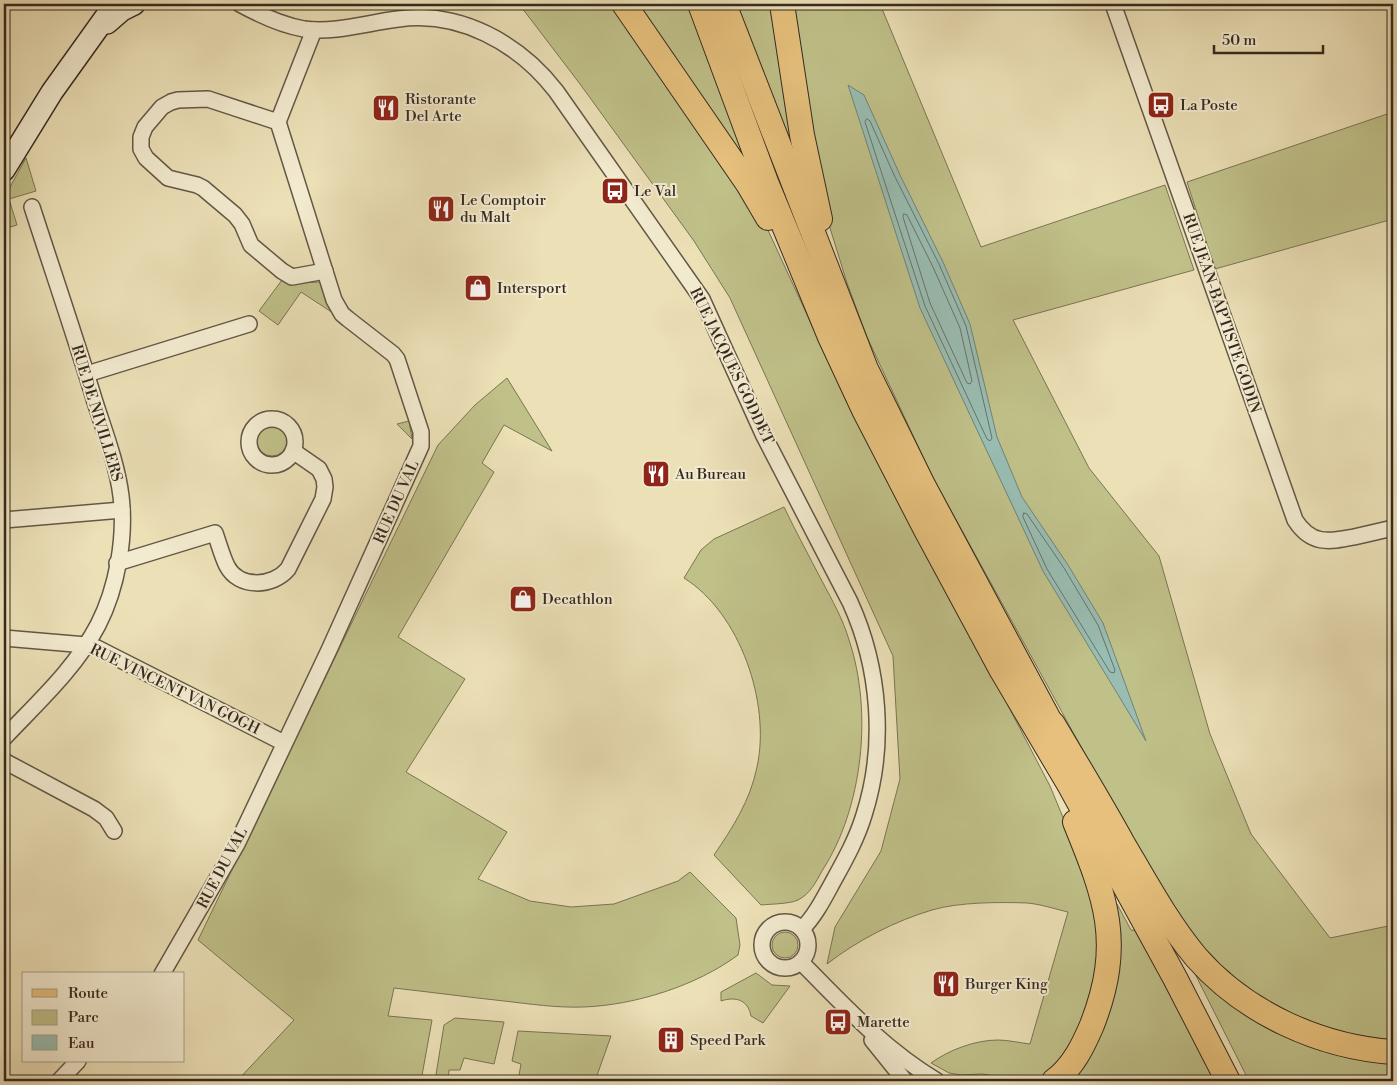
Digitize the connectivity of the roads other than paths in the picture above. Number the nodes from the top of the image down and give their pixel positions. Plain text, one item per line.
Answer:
1 (115, 4) edge
2 (134, 4) edge
3 (241, 4) edge
4 (624, 4) edge
5 (700, 4) edge
6 (724, 4) edge
7 (782, 4) edge
8 (1113, 4) edge
9 (314, 30) junction
10 (90, 41) junction
11 (278, 122) junction
12 (4, 170) edge
13 (32, 208) dead end
14 (325, 271) junction
15 (248, 324) dead end
16 (838, 328) junction
17 (87, 374) junction
18 (293, 452) dead end
19 (122, 510) junction
20 (4, 520) edge
21 (1393, 528) edge
22 (118, 563) junction
23 (4, 638) edge
24 (86, 645) junction
25 (1002, 671) junction
26 (1040, 702) junction
27 (4, 738) edge
28 (284, 743) junction
29 (4, 761) edge
30 (114, 831) dead end
31 (802, 929) junction
32 (801, 962) junction
33 (163, 972) edge
34 (860, 1022) junction
35 (1393, 1052) edge
36 (77, 1062) edge
37 (59, 1081) edge
38 (905, 1081) edge
39 (937, 1081) edge
40 (1054, 1081) edge
41 (1228, 1081) edge
42 (1241, 1081) edge

1 - 10 street
2 - 10 street
3 - 9 street, RUE JACQUES GODDET
4 - 16 main road
5 - 16 main road
6 - 16 main road
7 - 16 main road
8 - 21 street, RUE JEAN-BAPTISTE GODIN
9 - 11 street
9 - 31 street, RUE JACQUES GODDET
10 - 12 street
11 - 14 street, RUE DU VAL
11 - 14 street
13 - 17 street, RUE DE NIVILLERS
14 - 28 street, RUE DU VAL
15 - 17 street
16 - 25 main road
16 - 26 main road
17 - 19 street, RUE DE NIVILLERS
18 - 22 street
19 - 20 street
19 - 22 street, RUE DE NIVILLERS
22 - 24 street, RUE DE NIVILLERS
23 - 24 street, RUE VINCENT VAN GOGH
24 - 27 street, RUE DE NIVILLERS
24 - 28 street, RUE VINCENT VAN GOGH
25 - 40 main road
25 - 41 main road
26 - 35 main road
26 - 42 main road
28 - 33 street, RUE DU VAL
29 - 30 street
31 - 32 street
31 - 32 street
32 - 34 street
34 - 38 street
34 - 39 street
36 - 37 street

